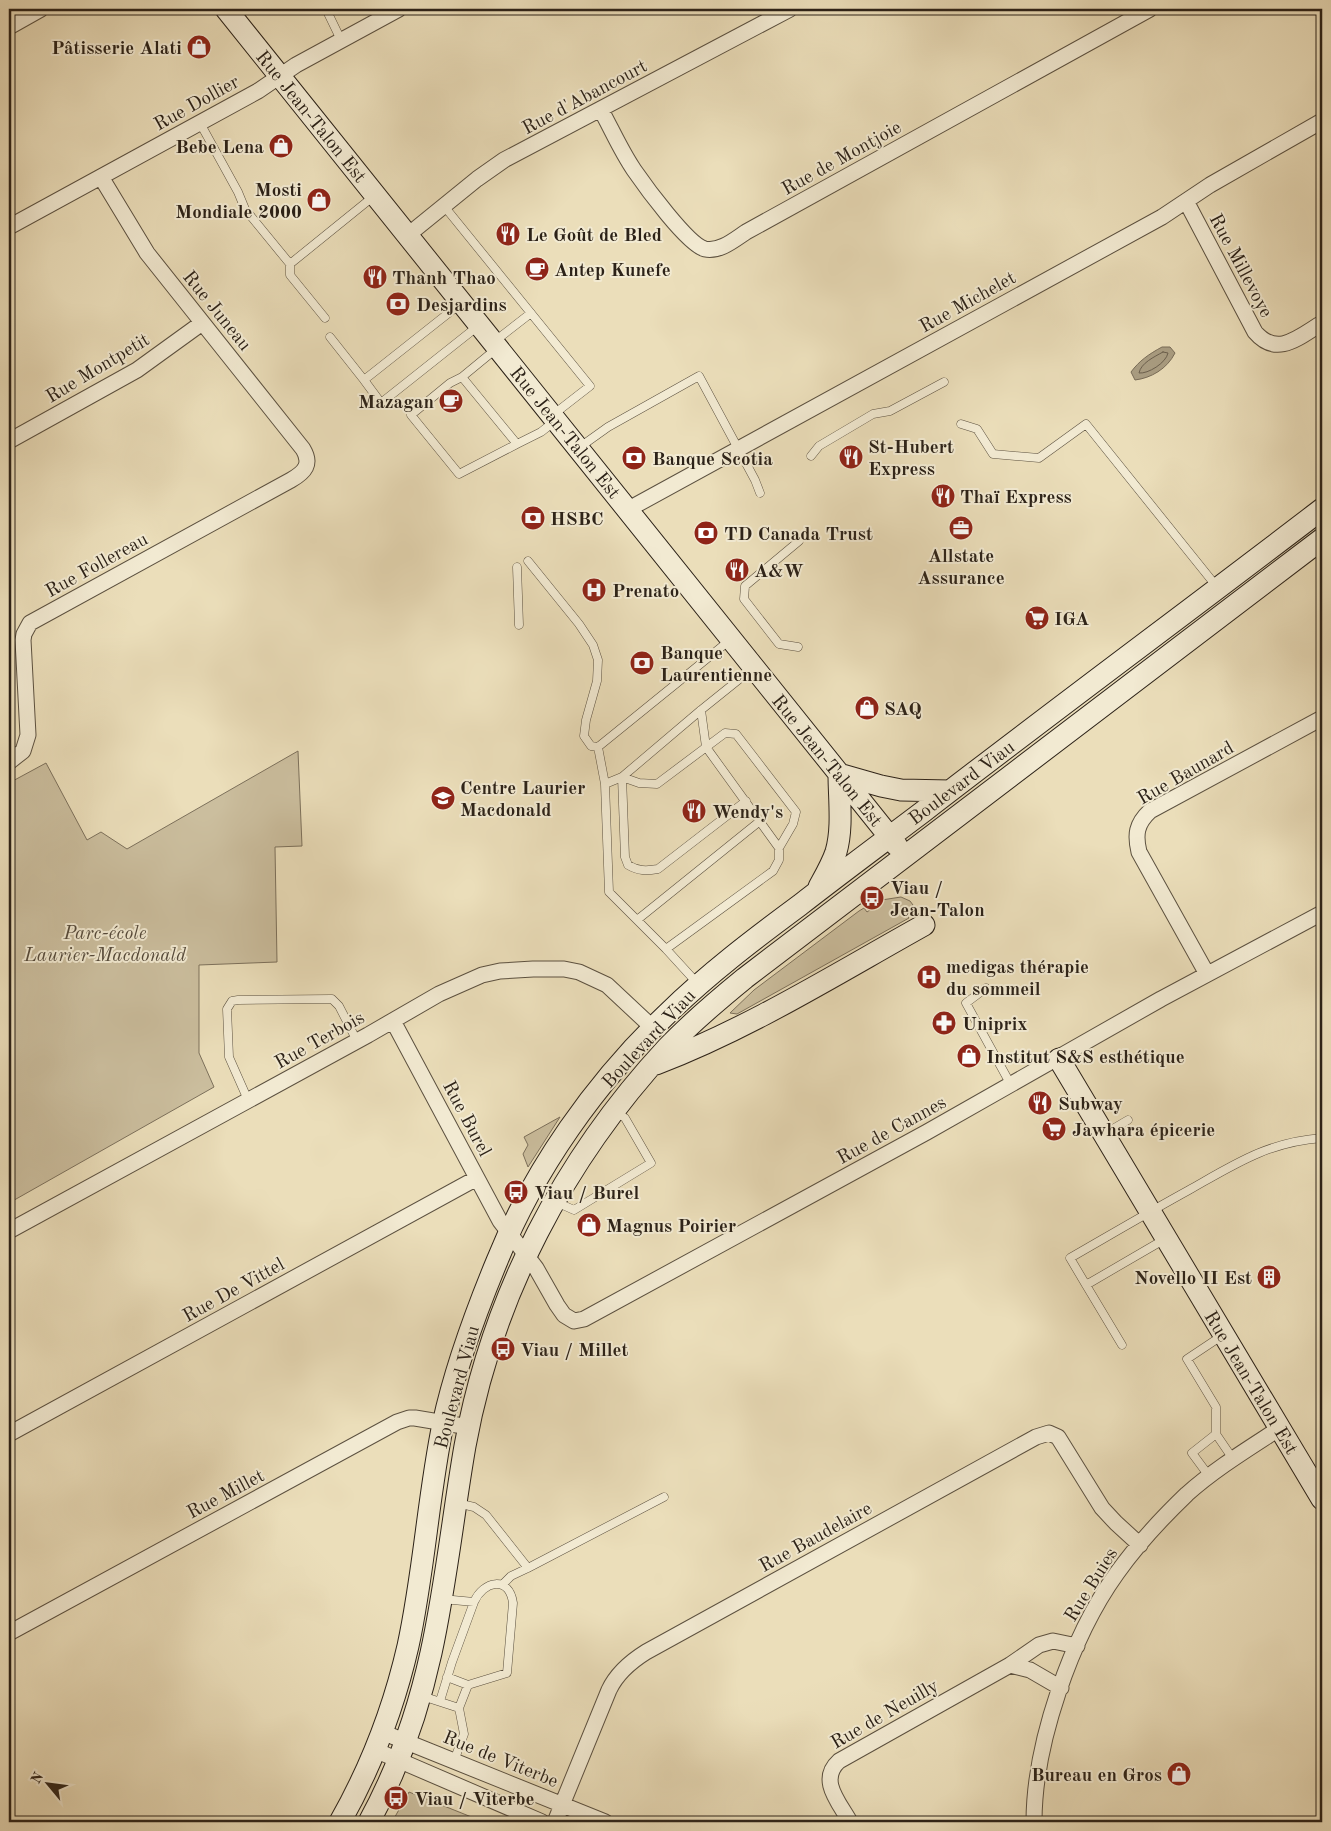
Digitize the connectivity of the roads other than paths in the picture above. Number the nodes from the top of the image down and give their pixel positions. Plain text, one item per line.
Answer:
1 (41, 9) edge
2 (226, 9) edge
3 (326, 9) edge
4 (399, 9) edge
5 (790, 9) edge
6 (1150, 9) edge
7 (9, 27) edge
8 (341, 40) junction
9 (280, 75) junction
10 (601, 110) junction
11 (1322, 122) edge
12 (200, 123) junction
13 (101, 177) junction
14 (376, 195) junction
15 (1186, 201) junction
16 (444, 206) junction
17 (9, 227) edge
18 (408, 235) junction
19 (290, 264) junction
20 (462, 303) junction
21 (531, 313) junction
22 (325, 318) dead end
23 (202, 323) junction
24 (1322, 323) edge
25 (480, 325) junction
26 (330, 337) dead end
27 (496, 345) junction
28 (462, 377) junction
29 (364, 380) junction
30 (944, 382) dead end
31 (554, 418) junction
32 (961, 424) dead end
33 (9, 441) edge
34 (517, 444) junction
35 (578, 448) junction
36 (739, 450) junction
37 (811, 456) dead end
38 (307, 463) joint
39 (760, 493) dead end
40 (1322, 509) edge
41 (627, 510) junction
42 (1322, 539) edge
43 (799, 541) dead end
44 (528, 561) dead end
45 (517, 567) dead end
46 (1218, 588) junction
47 (519, 625) dead end
48 (731, 640) junction
49 (798, 647) dead end
50 (754, 668) junction
51 (700, 710) junction
52 (1322, 718) edge
53 (598, 747) junction
54 (706, 747) junction
55 (9, 762) edge
56 (839, 774) junction
57 (622, 777) junction
58 (605, 784) junction
59 (950, 791) junction
60 (746, 801) junction
61 (760, 821) junction
62 (889, 836) junction
63 (779, 848) junction
64 (905, 856) junction
65 (817, 892) junction
66 (1322, 913) edge
67 (637, 920) junction
68 (924, 925) dead end
69 (666, 949) junction
70 (1207, 974) junction
71 (698, 985) junction
72 (986, 988) dead end
73 (721, 999) junction
74 (393, 1021) junction
75 (653, 1028) junction
76 (734, 1030) junction
77 (357, 1041) junction
78 (1059, 1059) junction
79 (651, 1066) junction
80 (1011, 1085) junction
81 (248, 1100) junction
82 (614, 1110) junction
83 (1128, 1120) dead end
84 (1103, 1135) junction
85 (1322, 1138) edge
86 (477, 1178) junction
87 (554, 1201) junction
88 (1149, 1212) junction
89 (9, 1231) edge
90 (509, 1233) junction
91 (1166, 1239) junction
92 (526, 1256) junction
93 (1086, 1285) junction
94 (1224, 1336) junction
95 (1122, 1345) dead end
96 (444, 1422) junction
97 (469, 1427) junction
98 (1280, 1428) junction
99 (9, 1434) edge
100 (1216, 1434) junction
101 (1233, 1459) junction
102 (1209, 1476) junction
103 (664, 1497) dead end
104 (1322, 1499) edge
105 (456, 1502) junction
106 (1140, 1544) junction
107 (528, 1568) junction
108 (502, 1585) junction
109 (441, 1599) junction
110 (474, 1602) junction
111 (9, 1633) edge
112 (1077, 1646) junction
113 (1010, 1665) junction
114 (447, 1677) junction
115 (468, 1685) junction
116 (1060, 1688) junction
117 (430, 1698) junction
118 (459, 1708) junction
119 (378, 1741) junction
120 (402, 1750) junction
121 (454, 1760) junction
122 (562, 1804) junction
123 (340, 1822) edge
124 (369, 1822) edge
125 (542, 1822) edge
126 (555, 1822) edge
127 (605, 1822) edge
128 (850, 1822) edge
129 (1034, 1822) edge

1 - 7 street
2 - 9 main road, Rue Jean-Talon Est
3 - 8 lane
4 - 8 street, Rue Dollier
5 - 10 street, Rue d'Abancourt
6 - 10 street, Rue de Montjoie
8 - 9 street, Rue Dollier
9 - 12 street, Rue Dollier
9 - 14 main road, Rue Jean-Talon Est
10 - 16 street, Rue d'Abancourt
11 - 15 street, Rue Michelet
12 - 13 street, Rue Dollier
12 - 19 lane
13 - 17 street, Rue Dollier
13 - 23 street, Rue Juneau
14 - 18 main road, Rue Jean-Talon Est
14 - 19 lane
15 - 24 street, Rue Millevoye
15 - 36 street, Rue Michelet
16 - 18 street, Rue d'Abancourt
16 - 21 lane
18 - 20 main road, Rue Jean-Talon Est
19 - 22 lane
20 - 25 main road, Rue Jean-Talon Est
20 - 29 lane
21 - 27 lane
21 - 31 lane
23 - 33 street, Rue Montpetit
23 - 38 street, Rue Juneau
25 - 27 main road, Rue Jean-Talon Est
25 - 29 lane
26 - 29 lane
27 - 28 lane
27 - 31 main road, Rue Jean-Talon Est
28 - 34 lane
28 - 34 lane
30 - 37 lane
31 - 34 lane
31 - 35 main road, Rue Jean-Talon Est
32 - 46 lane
35 - 36 lane
35 - 41 main road, Rue Jean-Talon Est
36 - 39 lane
36 - 41 street, Rue Michelet
38 - 55 street, Rue Follereau
40 - 46 main road, Boulevard Viau
41 - 48 main road, Rue Jean-Talon Est
42 - 64 main road, Boulevard Viau
43 - 49 lane
44 - 53 lane
45 - 47 lane
46 - 59 main road, Boulevard Viau
48 - 50 main road, Rue Jean-Talon Est
48 - 53 lane
50 - 51 lane
50 - 56 main road, Rue Jean-Talon Est
51 - 54 lane
51 - 57 lane
52 - 70 street, Rue Baunard
53 - 58 lane
54 - 57 lane
54 - 60 lane
54 - 63 lane
56 - 59 main road
56 - 62 main road, Rue Jean-Talon Est
56 - 65 main road
57 - 58 lane
57 - 60 lane
58 - 67 lane
59 - 62 main road, Boulevard Viau
60 - 61 lane
61 - 63 lane
61 - 67 lane
62 - 64 main road, Rue Jean-Talon Est
62 - 65 main road, Boulevard Viau
63 - 69 lane
64 - 73 main road, Boulevard Viau
65 - 71 main road, Boulevard Viau
66 - 70 street, Rue de Cannes
67 - 69 lane
68 - 76 main road, Boulevard Viau
69 - 71 lane
70 - 78 street, Rue de Cannes
71 - 75 main road, Boulevard Viau
72 - 80 lane
73 - 76 main road
73 - 79 main road, Boulevard Viau
74 - 75 street, Rue Terbois
74 - 77 street, Rue Terbois
74 - 86 street, Rue Burel
75 - 90 main road, Boulevard Viau
76 - 79 main road, Boulevard Viau
77 - 81 street, Rue Terbois
77 - 81 lane
78 - 80 street, Rue de Cannes
78 - 84 main road, Rue Jean-Talon Est
79 - 82 main road, Boulevard Viau
80 - 92 street, Rue de Cannes
81 - 89 street, Rue Terbois
82 - 87 main road, Boulevard Viau
82 - 87 lane
83 - 84 lane
84 - 88 main road, Rue Jean-Talon Est
85 - 88 lane
86 - 90 street, Rue Burel
86 - 99 street, Rue De Vittel
87 - 92 main road, Boulevard Viau
88 - 91 main road, Rue Jean-Talon Est
88 - 93 lane
90 - 92 street, Rue de Cannes
90 - 96 main road, Boulevard Viau
91 - 93 lane
91 - 94 main road, Rue Jean-Talon Est
92 - 97 main road, Boulevard Viau
93 - 95 lane
94 - 98 main road, Rue Jean-Talon Est
94 - 100 lane
96 - 97 street, Rue Millet
96 - 111 street, Rue Millet
96 - 119 main road, Boulevard Viau
97 - 105 main road, Boulevard Viau
98 - 101 street, Rue Buies
98 - 104 main road, Rue Jean-Talon Est
100 - 101 lane
100 - 102 lane
101 - 102 street, Rue Buies
102 - 106 street, Rue Buies
103 - 107 lane
105 - 107 lane
105 - 109 main road, Boulevard Viau
106 - 112 street, Rue Buies
106 - 122 street, Rue Baudelaire
107 - 108 lane
108 - 110 lane
108 - 115 lane
109 - 110 lane
109 - 117 main road, Boulevard Viau
110 - 114 lane
112 - 113 street, Rue de Neuilly
112 - 116 street, Rue Buies
113 - 116 street
113 - 128 street, Rue de Neuilly
114 - 115 lane
114 - 117 lane
115 - 118 lane
116 - 129 street, Rue Buies
117 - 118 lane
117 - 120 main road, Boulevard Viau
118 - 121 lane
119 - 120 street, Rue de Viterbe
119 - 120 street, Rue de Viterbe
119 - 123 main road, Boulevard Viau
120 - 121 street, Rue de Viterbe
120 - 124 main road, Boulevard Viau
120 - 125 street, Rue de Viterbe
121 - 122 street, Rue de Viterbe
122 - 126 street, Rue Baudelaire
122 - 127 street, Rue de Viterbe

